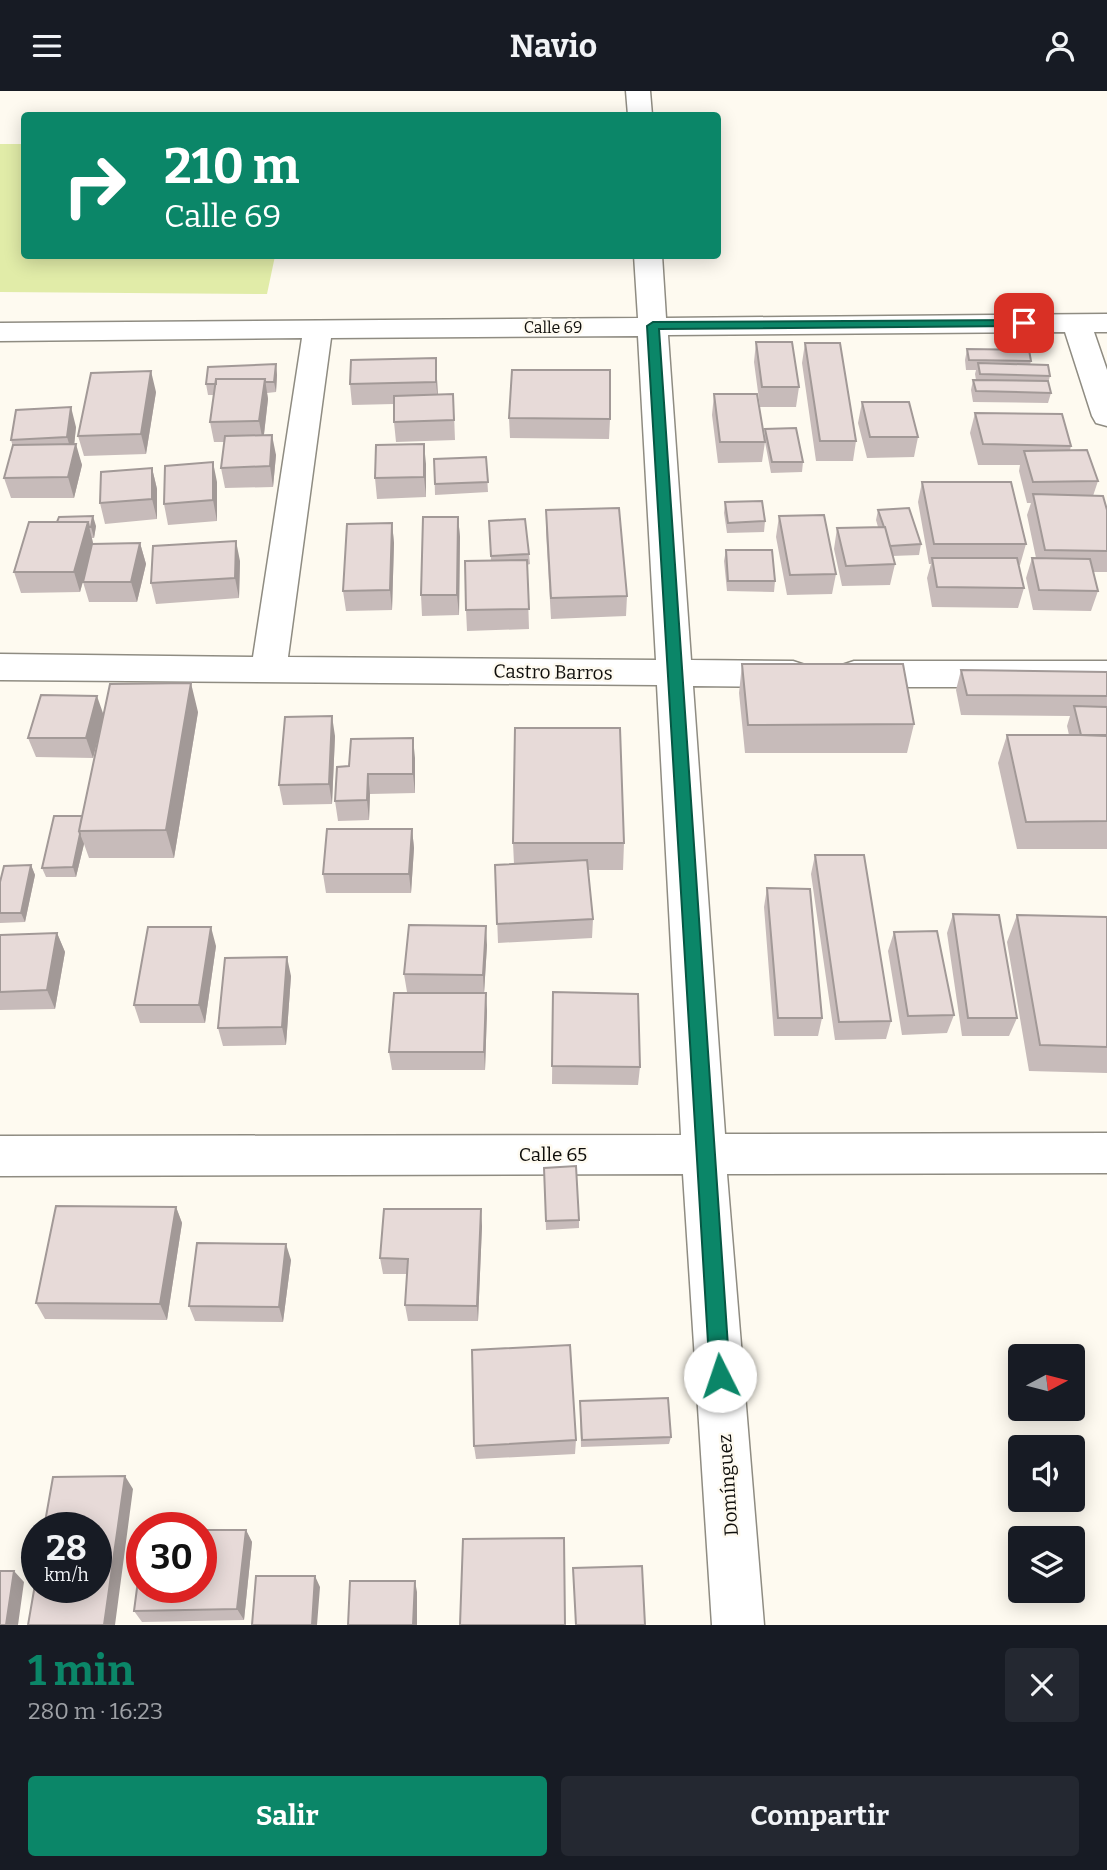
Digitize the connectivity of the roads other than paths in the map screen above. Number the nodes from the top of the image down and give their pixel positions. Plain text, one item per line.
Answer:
1 (638, 91) edge
2 (640, 112) edge
3 (648, 259) edge
4 (1077, 323) junction
5 (1107, 323) edge
6 (653, 326) junction
7 (318, 328) junction
8 (0, 332) edge
9 (1107, 416) edge
10 (0, 667) edge
11 (269, 667) junction
12 (675, 674) junction
13 (1107, 674) edge
14 (1107, 1153) edge
15 (704, 1154) junction
16 (0, 1156) edge
17 (738, 1625) edge

1 - 2 street
3 - 6 street, Domínguez
4 - 5 street, Calle 69
4 - 6 street, Calle 69
4 - 9 street
6 - 7 street, Calle 69
6 - 12 street, Domínguez
7 - 8 street, Calle 69
7 - 11 street
10 - 11 street, Castro Barros
11 - 12 street, Castro Barros
12 - 13 street, Castro Barros
12 - 15 street, Domínguez
14 - 15 street, Calle 65
15 - 16 street, Calle 65
15 - 17 street, Domínguez

